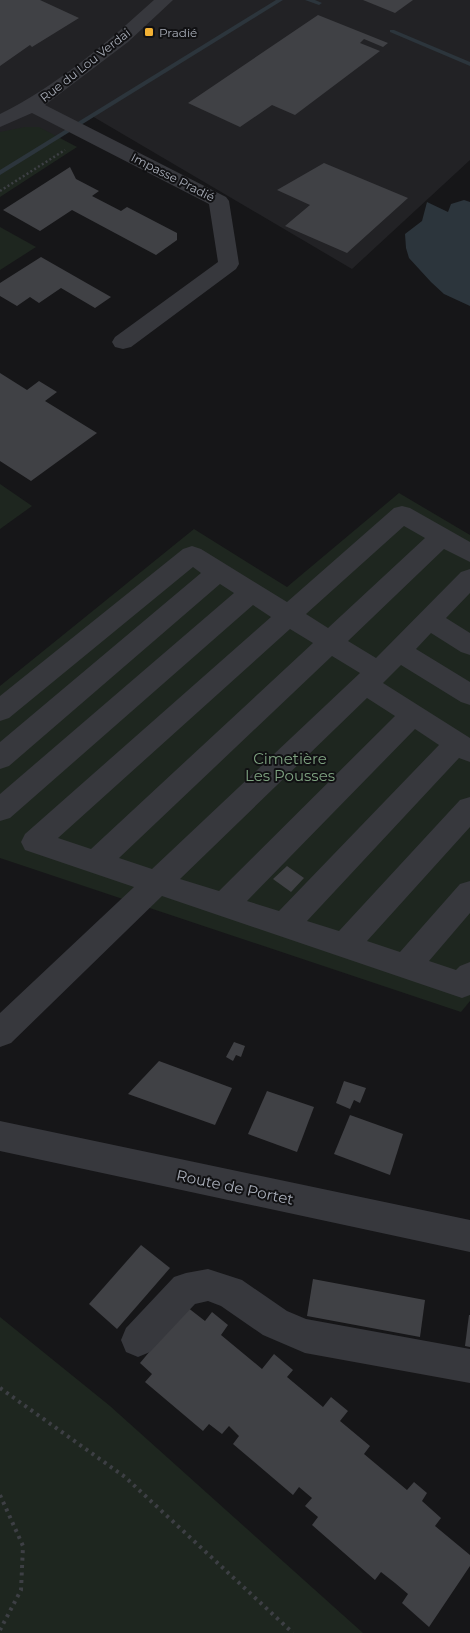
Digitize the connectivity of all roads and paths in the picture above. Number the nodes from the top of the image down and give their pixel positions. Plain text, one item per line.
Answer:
1 (159, 1) edge
2 (32, 106) junction
3 (0, 121) edge
4 (89, 135) junction
5 (0, 191) edge
6 (123, 342) dead end
7 (442, 537) junction
8 (470, 553) edge
9 (218, 572) junction
10 (470, 578) edge
11 (252, 593) junction
12 (288, 616) junction
13 (429, 620) junction
14 (330, 642) junction
15 (470, 645) edge
16 (399, 651) junction
17 (371, 678) junction
18 (470, 695) edge
19 (0, 711) edge
20 (413, 715) junction
21 (463, 747) edge
22 (0, 758) edge
23 (470, 808) edge
24 (0, 810) edge
25 (96, 862) junction
26 (157, 883) junction
27 (470, 893) edge
28 (224, 905) junction
29 (284, 925) junction
30 (345, 945) junction
31 (406, 966) junction
32 (470, 975) edge
33 (0, 1033) edge
34 (0, 1136) edge
35 (470, 1236) edge
36 (138, 1340) dead end
37 (470, 1366) edge
38 (0, 1388) edge
39 (0, 1495) edge
40 (0, 1630) edge
41 (293, 1633) edge

1 - 2 street, Rue du Lou Verdai
2 - 3 street, Rue du Lou Verdai
2 - 4 street, Impasse Pradié
4 - 5 path
4 - 6 street, Impasse Pradié
7 - 8 street
7 - 12 street
7 - 14 street
9 - 11 street
9 - 19 street
9 - 22 street
10 - 13 street
11 - 12 street
11 - 24 street
12 - 14 street
12 - 25 street
13 - 15 street
13 - 16 street
14 - 17 street
14 - 25 street
16 - 17 street
16 - 18 street
17 - 20 street
17 - 26 street
20 - 21 street
20 - 28 street
21 - 29 street
23 - 30 street
25 - 26 street
26 - 28 street
26 - 33 street
27 - 31 street
28 - 29 street
29 - 30 street
30 - 31 street
31 - 32 street
34 - 35 street, Route de Portet
36 - 37 street
38 - 41 path
39 - 40 path

